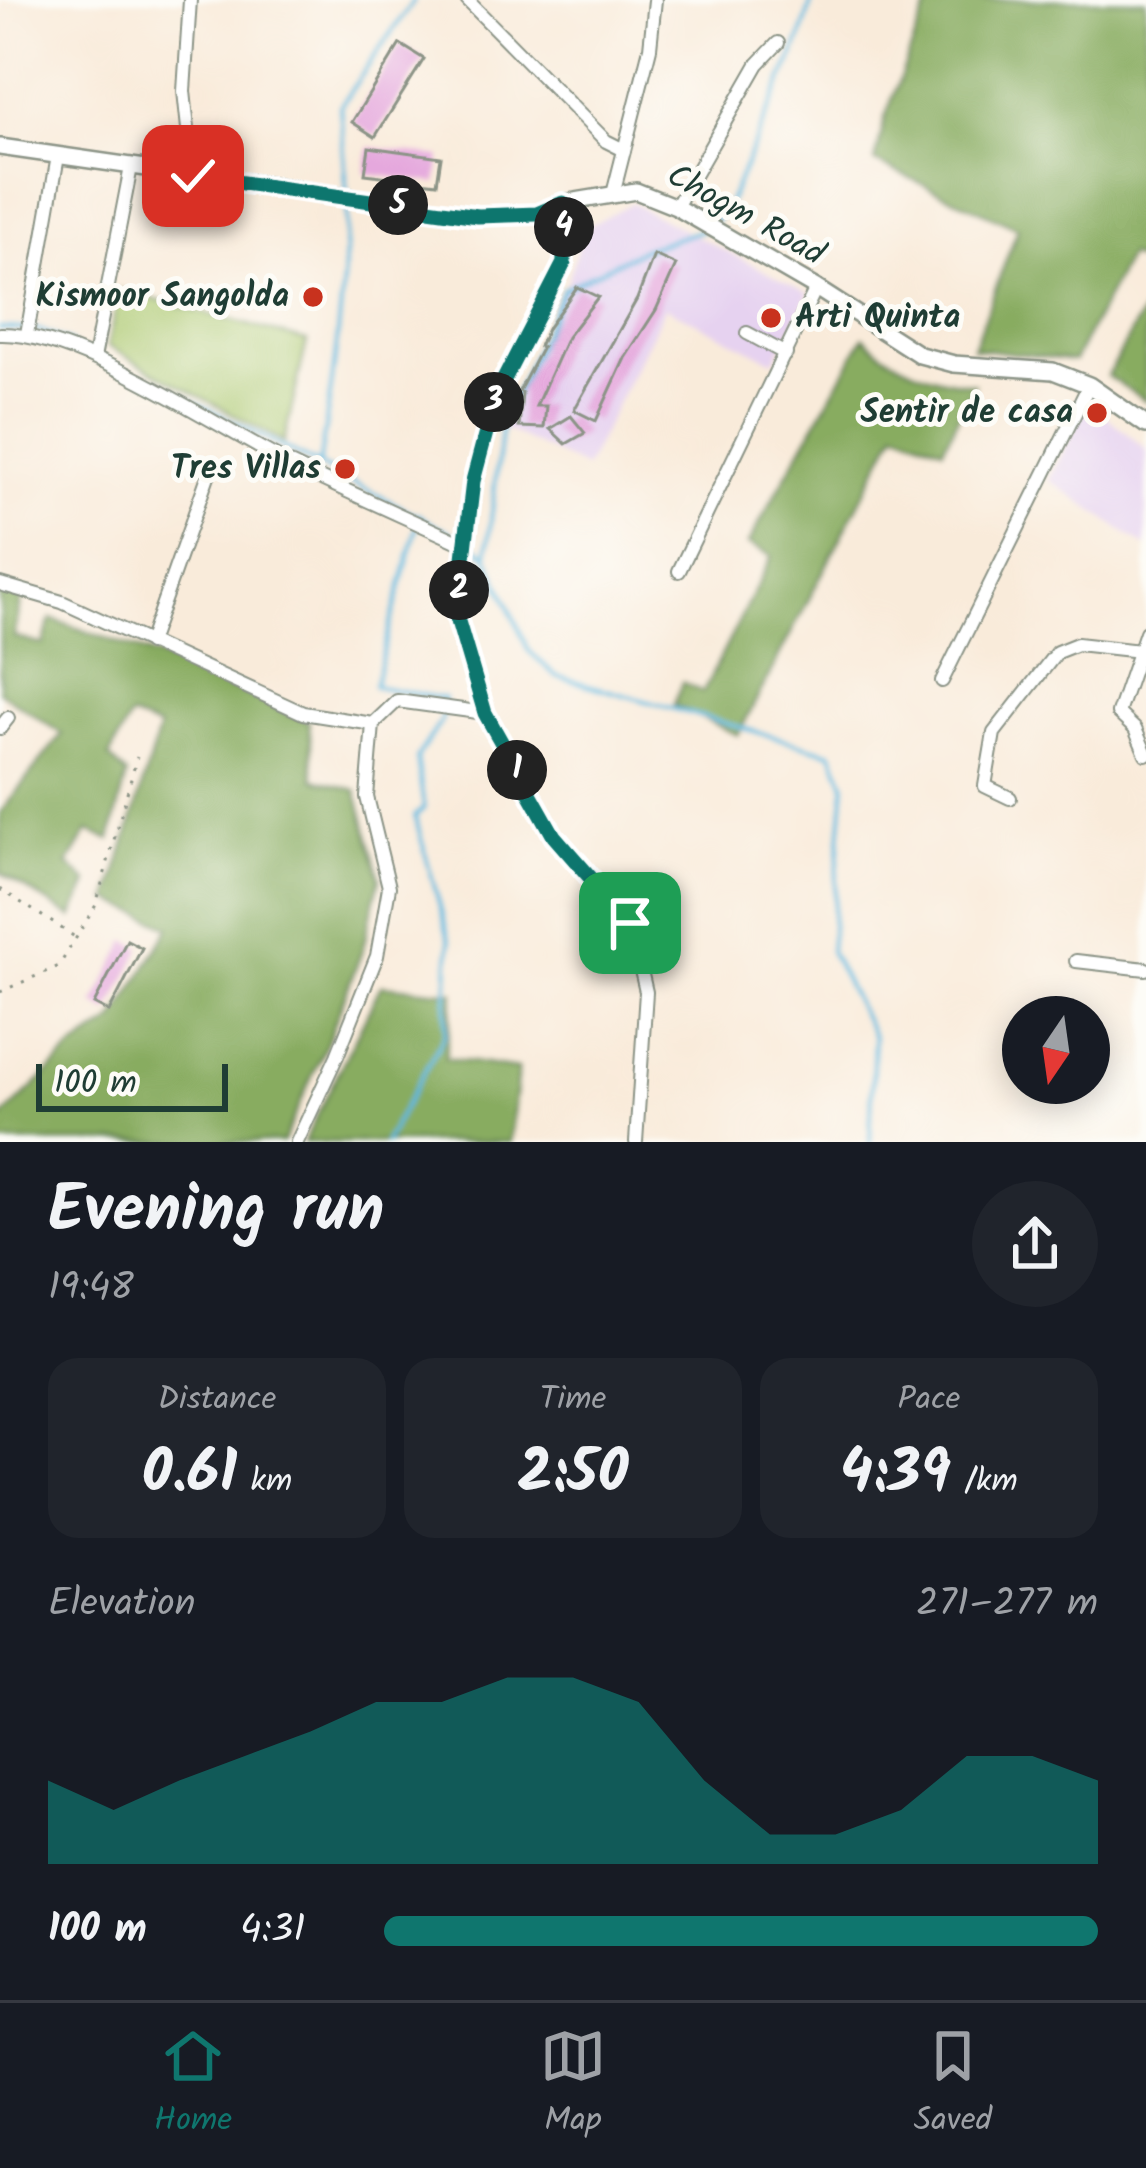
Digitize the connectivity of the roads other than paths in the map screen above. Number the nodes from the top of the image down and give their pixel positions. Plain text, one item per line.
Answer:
1 (190, 0) edge
2 (466, 0) edge
3 (655, 0) edge
4 (778, 43) dead end
5 (0, 147) edge
6 (624, 150) junction
7 (58, 156) junction
8 (131, 167) junction
9 (193, 176) junction
10 (613, 194) junction
11 (563, 203) junction
12 (676, 207) junction
13 (816, 288) junction
14 (747, 333) dead end
15 (0, 334) edge
16 (27, 334) junction
17 (786, 354) junction
18 (94, 358) junction
19 (1089, 385) junction
20 (1146, 425) edge
21 (209, 473) dead end
22 (463, 544) junction
23 (680, 571) dead end
24 (0, 584) edge
25 (1146, 632) edge
26 (149, 643) junction
27 (1140, 650) junction
28 (941, 681) dead end
29 (485, 713) junction
30 (373, 724) junction
31 (1146, 754) edge
32 (1010, 799) dead end
33 (1076, 961) dead end
34 (1146, 969) edge
35 (297, 1142) edge
36 (636, 1142) edge

1 - 9 street
2 - 6 street
3 - 6 street
4 - 12 street
5 - 7 main road, Chogm Road
6 - 10 street
7 - 8 main road, Chogm Road
7 - 16 street
8 - 9 main road, Chogm Road
8 - 18 street
9 - 11 main road, Chogm Road
10 - 11 main road, Chogm Road
10 - 12 main road, Chogm Road
11 - 22 street
12 - 13 main road, Chogm Road
13 - 17 street
13 - 19 main road, Chogm Road
14 - 17 street
15 - 16 street
16 - 18 street
17 - 23 street
18 - 22 street
19 - 20 main road, Chogm Road
19 - 28 street
21 - 26 street
22 - 29 street
24 - 26 street
25 - 27 street
26 - 30 street
27 - 31 street
27 - 32 street
29 - 30 street
29 - 36 street
30 - 35 street
33 - 34 street

